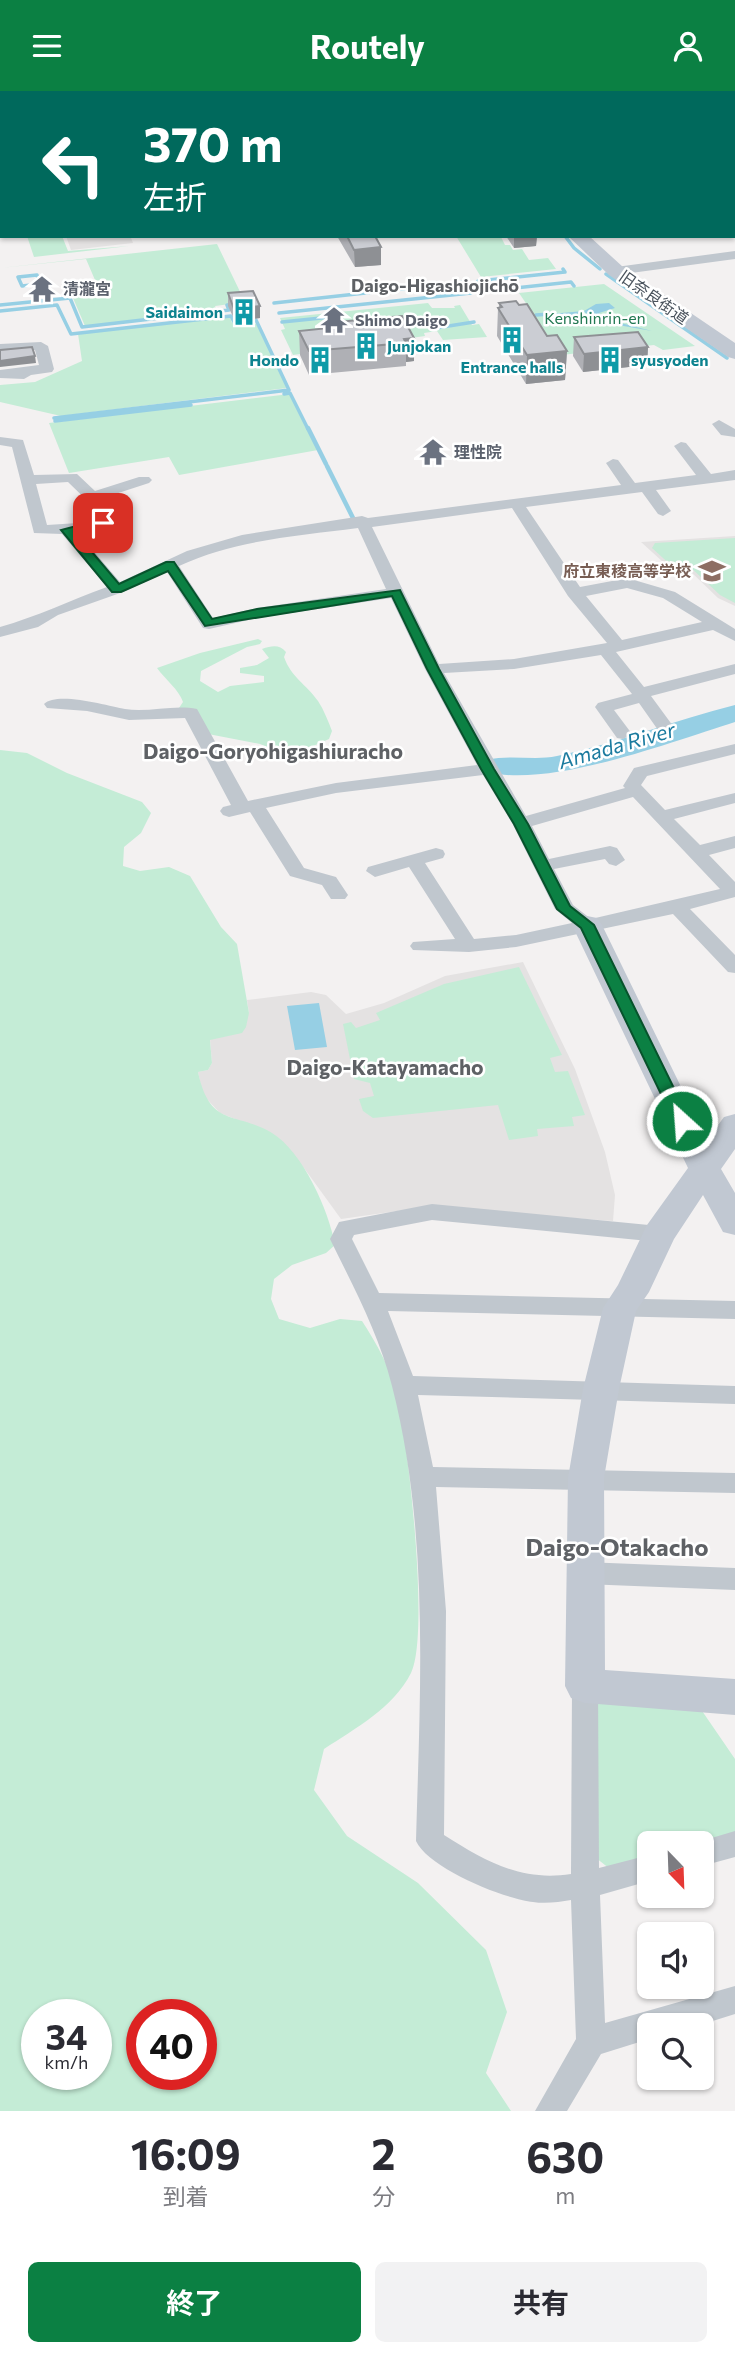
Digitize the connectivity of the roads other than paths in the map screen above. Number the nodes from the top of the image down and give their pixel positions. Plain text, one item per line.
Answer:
1 (579, 238) edge
2 (735, 255) edge
3 (616, 271) junction
4 (0, 350) edge
5 (735, 353) edge
6 (0, 374) edge
7 (719, 424) dead end
8 (735, 433) edge
9 (0, 440) edge
10 (681, 446) dead end
11 (614, 463) dead end
12 (735, 475) edge
13 (707, 479) junction
14 (27, 480) junction
15 (144, 480) dead end
16 (640, 489) junction
17 (92, 497) junction
18 (516, 503) junction
19 (663, 511) dead end
20 (362, 521) junction
21 (67, 530) junction
22 (170, 565) junction
23 (117, 589) junction
24 (396, 592) junction
25 (574, 593) junction
26 (716, 624) junction
27 (0, 632) edge
28 (735, 636) edge
29 (612, 648) junction
30 (433, 669) junction
31 (735, 669) edge
32 (641, 695) junction
33 (53, 704) dead end
34 (664, 726) dead end
35 (623, 734) dead end
36 (735, 749) edge
37 (488, 769) junction
38 (635, 790) junction
39 (735, 798) edge
40 (242, 808) junction
41 (662, 816) junction
42 (521, 824) junction
43 (735, 842) edge
44 (697, 852) junction
45 (436, 854) dead end
46 (414, 860) junction
47 (616, 860) dead end
48 (542, 866) junction
49 (375, 871) dead end
50 (734, 891) edge
51 (338, 895) dead end
52 (677, 907) junction
53 (587, 925) junction
54 (420, 946) dead end
55 (469, 946) junction
56 (731, 958) edge
57 (735, 1125) edge
58 (724, 1194) edge
59 (659, 1234) junction
60 (373, 1302) junction
61 (621, 1308) junction
62 (735, 1310) edge
63 (404, 1385) junction
64 (601, 1389) junction
65 (735, 1395) edge
66 (423, 1477) junction
67 (586, 1478) junction
68 (735, 1483) edge
69 (584, 1573) junction
70 (735, 1579) edge
71 (585, 1686) junction
72 (735, 1697) edge
73 (735, 1844) edge
74 (714, 1850) edge
75 (637, 1871) edge
76 (585, 1886) junction
77 (735, 2000) edge
78 (691, 2013) edge
79 (637, 2029) edge
80 (591, 2042) junction
81 (550, 2111) edge

1 - 3 street, 旧奈良街道
2 - 3 street
3 - 5 street, 旧奈良街道
4 - 6 street
7 - 8 street
9 - 14 street
10 - 13 street
11 - 16 street
12 - 13 street
13 - 16 street
14 - 17 street
14 - 21 street
15 - 17 street
16 - 18 street
16 - 19 street
17 - 21 street
18 - 20 street
18 - 25 street
20 - 22 street
20 - 24 street
21 - 23 street
22 - 23 street
22 - 24 street
23 - 27 street
24 - 30 street
25 - 26 street
25 - 29 street
26 - 28 street
26 - 29 street
29 - 30 street
29 - 32 street
30 - 37 street
31 - 32 street
32 - 34 street
32 - 35 street
33 - 40 street
36 - 38 street
37 - 40 street
37 - 42 street
38 - 41 street
38 - 42 street
39 - 41 street
40 - 51 street
41 - 44 street
42 - 48 street
43 - 44 street
44 - 50 street
45 - 46 street
46 - 49 street
46 - 55 street
47 - 48 street
48 - 53 street
50 - 52 street
52 - 53 street
52 - 56 street
53 - 55 street
53 - 58 street
54 - 55 street
57 - 58 street
58 - 59 street
59 - 60 street
59 - 61 street
60 - 61 street
60 - 63 street
61 - 62 street
61 - 64 street
63 - 64 street
63 - 66 street
64 - 65 street
64 - 67 street
66 - 67 street
66 - 76 street
67 - 68 street
67 - 69 street
69 - 70 street
69 - 71 street
71 - 72 street
71 - 76 street
73 - 74 street
75 - 76 street
76 - 80 street
77 - 78 street
79 - 80 street
80 - 81 street

